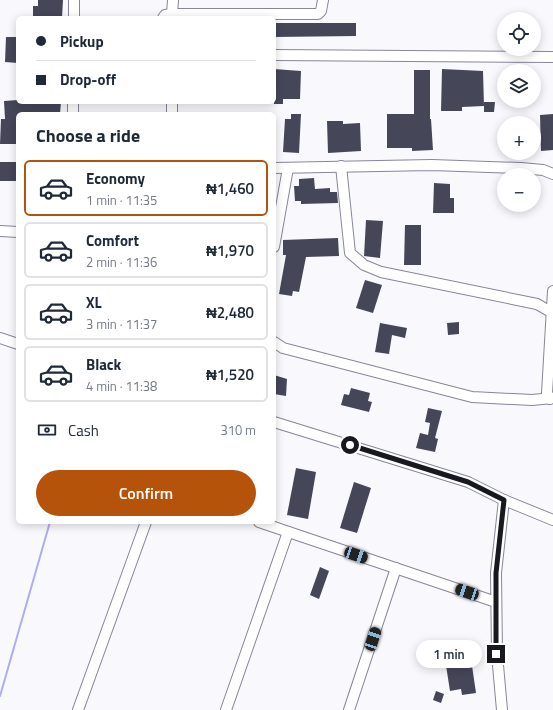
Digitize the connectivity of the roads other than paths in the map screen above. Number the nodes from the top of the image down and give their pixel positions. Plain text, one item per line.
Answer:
1 (74, 0) edge
2 (173, 0) edge
3 (323, 0) edge
4 (74, 16) edge
5 (167, 16) edge
6 (276, 55) edge
7 (553, 57) edge
8 (341, 166) junction
9 (276, 168) edge
10 (288, 168) junction
11 (553, 174) edge
12 (0, 230) edge
13 (16, 232) edge
14 (276, 237) edge
15 (553, 291) edge
16 (551, 312) junction
17 (0, 338) edge
18 (16, 343) edge
19 (276, 343) edge
20 (552, 399) edge
21 (276, 423) edge
22 (504, 500) junction
23 (553, 520) edge
24 (145, 524) edge
25 (265, 524) edge
26 (288, 532) junction
27 (396, 568) junction
28 (496, 602) junction
29 (78, 710) edge
30 (226, 710) edge
31 (349, 710) edge
32 (502, 710) edge

1 - 4 street
2 - 5 street
3 - 5 street
6 - 7 street
8 - 10 street
8 - 11 street
8 - 16 street
9 - 10 street
10 - 14 street
12 - 13 street
15 - 16 street
16 - 20 street
17 - 18 street
19 - 20 street
21 - 22 street
22 - 23 street
22 - 28 street
24 - 29 street
25 - 26 street
26 - 27 street
26 - 30 street
27 - 28 street
27 - 31 street
28 - 32 street

